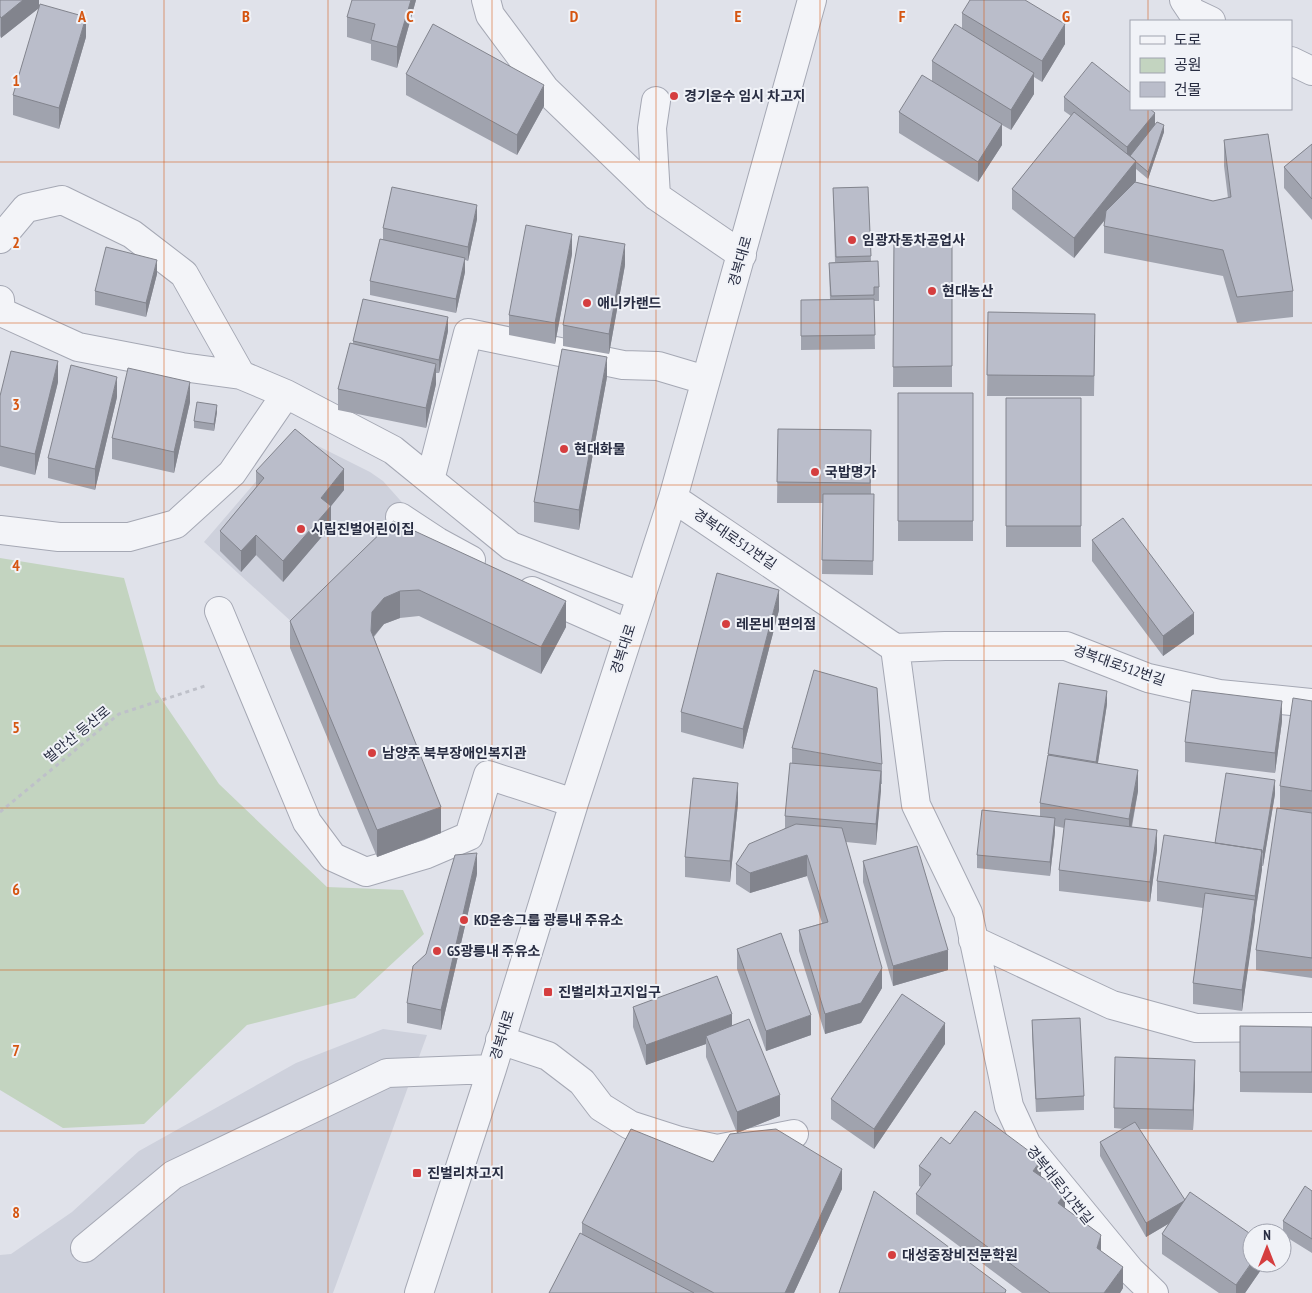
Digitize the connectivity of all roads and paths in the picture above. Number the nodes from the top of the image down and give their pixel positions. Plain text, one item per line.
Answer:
1 (486, 0) edge
2 (812, 0) edge
3 (1184, 0) edge
4 (1209, 20) edge
5 (1292, 62) edge
6 (1312, 72) edge
7 (656, 101) dead end
8 (656, 196) junction
9 (0, 239) edge
10 (742, 255) junction
11 (0, 300) edge
12 (241, 375) junction
13 (705, 380) junction
14 (286, 394) junction
15 (430, 480) junction
16 (673, 498) junction
17 (400, 517) dead end
18 (0, 530) edge
19 (640, 596) junction
20 (219, 611) dead end
21 (629, 634) junction
22 (895, 648) junction
23 (208, 684) dead end
24 (1312, 703) edge
25 (574, 803) junction
26 (0, 812) edge
27 (974, 940) junction
28 (1312, 1027) edge
29 (500, 1040) junction
30 (492, 1069) junction
31 (794, 1134) dead end
32 (85, 1248) dead end
33 (419, 1293) edge
34 (1154, 1293) edge

1 - 8 street
2 - 10 street, 경복대로
3 - 4 street
5 - 6 street
7 - 8 street
8 - 10 street
9 - 12 street
10 - 13 street, 경복대로
11 - 12 street
12 - 14 street
13 - 15 street
13 - 16 street, 경복대로
14 - 15 street
14 - 18 street
15 - 19 street
16 - 19 street, 경복대로
16 - 22 street, 경복대로512번길
17 - 21 street
19 - 21 street, 경복대로
20 - 25 street
21 - 25 street, 경복대로
22 - 24 street, 경복대로512번길
22 - 27 street, 경복대로512번길
23 - 26 path, 벌안산 등산로
25 - 29 street, 경복대로
27 - 28 street
27 - 34 street, 경복대로512번길
29 - 30 street, 경복대로
29 - 31 street
30 - 32 street
30 - 33 street, 경복대로

